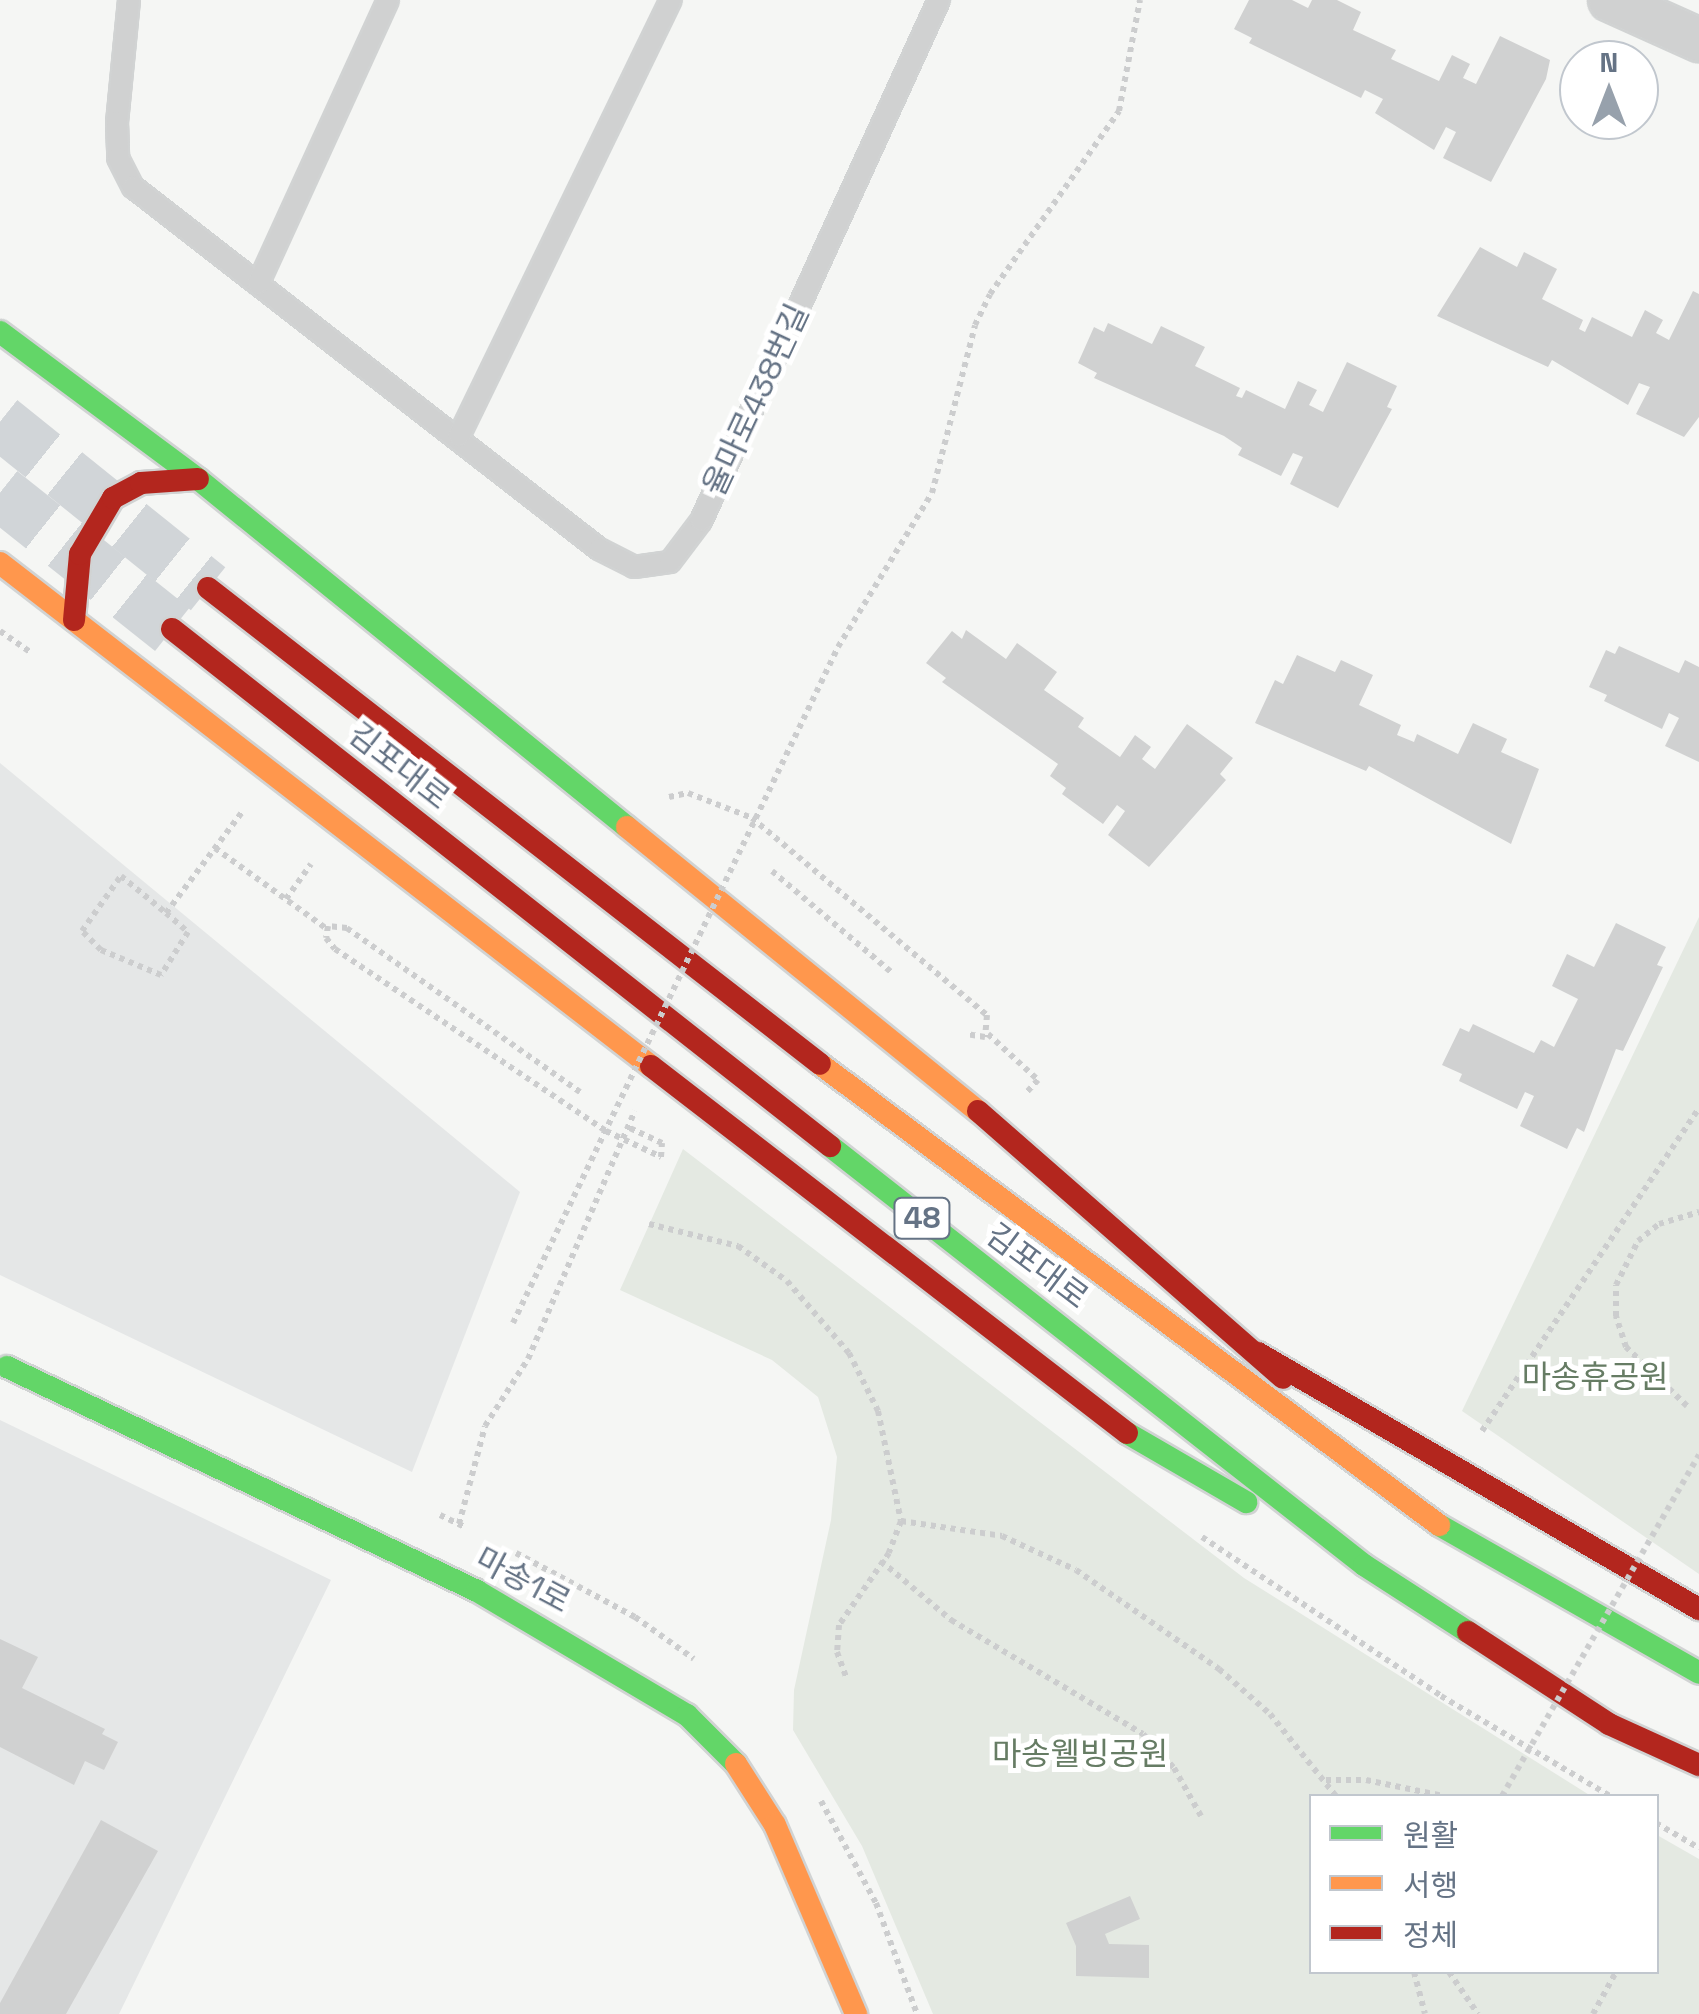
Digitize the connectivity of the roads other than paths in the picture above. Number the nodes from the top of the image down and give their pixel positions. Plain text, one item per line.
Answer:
1 (129, 0) edge
2 (388, 0) edge
3 (672, 0) edge
4 (939, 0) edge
5 (1610, 0) edge
6 (1699, 40) edge
7 (258, 284) junction
8 (0, 332) edge
9 (459, 436) junction
10 (198, 480) junction
11 (0, 563) edge
12 (208, 588) tunnel mouth
13 (74, 620) junction
14 (172, 629) tunnel mouth
15 (1258, 1352) junction
16 (7, 1368) dead end
17 (1407, 1507) junction
18 (1364, 1565) junction
19 (1699, 1608) edge
20 (1699, 1673) edge
21 (1692, 1774) edge
22 (856, 2014) edge

1 - 7 lane, 율마로438번길
2 - 7 lane
3 - 9 lane
4 - 9 lane, 율마로438번길
5 - 6 street
7 - 9 lane, 율마로438번길
8 - 10 main road
10 - 13 main road
10 - 15 main road
11 - 13 main road
12 - 17 main road, 김포대로 / 48
13 - 18 main road
14 - 18 main road, 김포대로 / 48
15 - 17 main road
15 - 19 main road
16 - 22 main road, 마송1로
17 - 20 main road, 김포대로 / 48
18 - 21 main road, 김포대로 / 48

